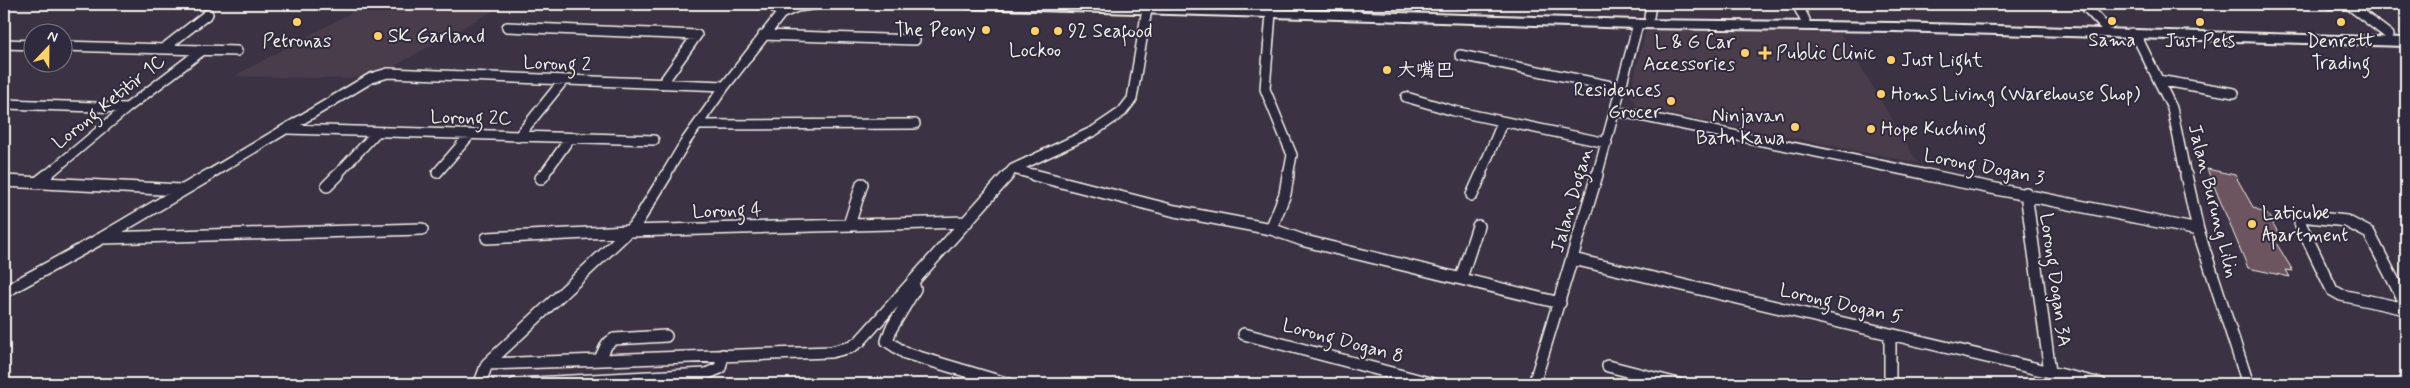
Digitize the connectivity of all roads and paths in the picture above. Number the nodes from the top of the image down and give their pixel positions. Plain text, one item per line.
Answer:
1 (766, 4) edge
2 (818, 4) edge
3 (968, 4) edge
4 (1220, 4) edge
5 (1250, 4) edge
6 (1797, 4) edge
7 (2083, 4) edge
8 (2329, 4) edge
9 (2348, 4) edge
10 (1357, 6) edge
11 (1147, 9) junction
12 (1271, 13) junction
13 (208, 14) dead end
14 (781, 14) junction
15 (1646, 15) edge
16 (1805, 20) junction
17 (2105, 26) junction
18 (507, 27) dead end
19 (2131, 33) junction
20 (763, 35) junction
21 (2389, 35) junction
22 (2406, 36) edge
23 (915, 40) dead end
24 (2406, 42) edge
25 (4, 44) edge
26 (22, 45) edge
27 (72, 46) edge
28 (162, 49) junction
29 (203, 50) junction
30 (238, 51) dead end
31 (1460, 55) dead end
32 (2158, 80) junction
33 (563, 81) junction
34 (662, 84) junction
35 (725, 86) junction
36 (1621, 88) junction
37 (2234, 93) dead end
38 (1406, 97) dead end
39 (4, 104) edge
40 (127, 108) junction
41 (1616, 111) junction
42 (1502, 122) junction
43 (915, 124) dead end
44 (700, 125) junction
45 (288, 129) junction
46 (376, 133) junction
47 (470, 136) junction
48 (518, 137) junction
49 (570, 138) junction
50 (654, 140) dead end
51 (1607, 143) junction
52 (1013, 169) junction
53 (437, 173) dead end
54 (541, 178) dead end
55 (4, 181) edge
56 (38, 182) junction
57 (862, 184) dead end
58 (327, 186) dead end
59 (181, 190) junction
60 (2026, 193) junction
61 (1472, 195) dead end
62 (968, 222) junction
63 (849, 225) junction
64 (1478, 226) dead end
65 (422, 229) dead end
66 (1271, 229) junction
67 (2198, 230) junction
68 (629, 231) junction
69 (102, 238) junction
70 (487, 238) dead end
71 (1573, 258) junction
72 (1461, 278) junction
73 (913, 282) junction
74 (4, 292) edge
75 (1560, 304) junction
76 (2406, 305) edge
77 (2406, 309) edge
78 (1244, 334) dead end
79 (1890, 334) junction
80 (666, 336) dead end
81 (723, 355) junction
82 (600, 359) junction
83 (487, 364) junction
84 (1608, 366) dead end
85 (2055, 376) edge
86 (489, 384) edge
87 (515, 384) edge
88 (1009, 384) edge
89 (1433, 384) edge
90 (1534, 384) edge
91 (1678, 384) edge
92 (1890, 384) edge
93 (2102, 384) edge
94 (2248, 384) edge

1 - 14 street
2 - 14 street
3 - 11 highway
4 - 5 highway
5 - 10 highway
6 - 16 street
7 - 17 street
8 - 9 street
9 - 21 street
10 - 15 highway
11 - 12 highway
11 - 52 street
12 - 15 highway
12 - 66 street
13 - 28 street
14 - 20 street
15 - 16 highway
15 - 19 highway
15 - 36 street, Jalan Dogan
16 - 17 highway
17 - 21 highway
18 - 34 street
19 - 24 highway
19 - 32 street, Jalan Burung Lilin
20 - 23 street
20 - 35 street
21 - 22 highway
25 - 26 street
27 - 28 street
28 - 29 street
29 - 30 street
29 - 40 street, Lorong Ketitir 1C
31 - 36 street
32 - 37 street
32 - 67 street, Jalan Burung Lilin
33 - 34 street, Lorong 2
33 - 45 street, Lorong 2
33 - 48 street
34 - 35 street, Lorong 2
35 - 44 street
36 - 41 street, Jalan Dogan
38 - 42 street
39 - 40 street
40 - 56 street, Lorong Ketitir 1C
41 - 51 street, Jalan Dogan
41 - 60 street, Lorong Dogan 3
42 - 51 street
42 - 61 street
43 - 44 street
44 - 68 street
45 - 46 street, Lorong 2C
45 - 59 street
46 - 47 street, Lorong 2C
46 - 58 street
47 - 48 street, Lorong 2C
47 - 53 street
48 - 49 street, Lorong 2C
49 - 50 street, Lorong 2C
49 - 54 street
51 - 71 street, Jalan Dogan
52 - 62 street
52 - 66 street
55 - 56 street
56 - 59 street
57 - 63 street
59 - 69 street
60 - 67 street, Lorong Dogan 3
60 - 85 street, Lorong Dogan 3A
62 - 63 street, Lorong 4
62 - 73 street
63 - 68 street, Lorong 4
64 - 72 street
65 - 69 street
66 - 72 street
67 - 94 street, Jalan Burung Lilin
68 - 70 street, Lorong 4
68 - 83 street
69 - 74 street
71 - 75 street, Jalan Dogan
71 - 79 street, Lorong Dogan 5
72 - 75 street
73 - 81 street
73 - 88 street
75 - 90 street, Jalan Dogan
76 - 77 street
78 - 89 street, Lorong Dogan 8
79 - 85 street, Lorong Dogan 5
79 - 92 street
80 - 82 street
81 - 82 street
81 - 87 street
82 - 83 street
83 - 86 street
84 - 91 street
85 - 93 street, Lorong Dogan 5

